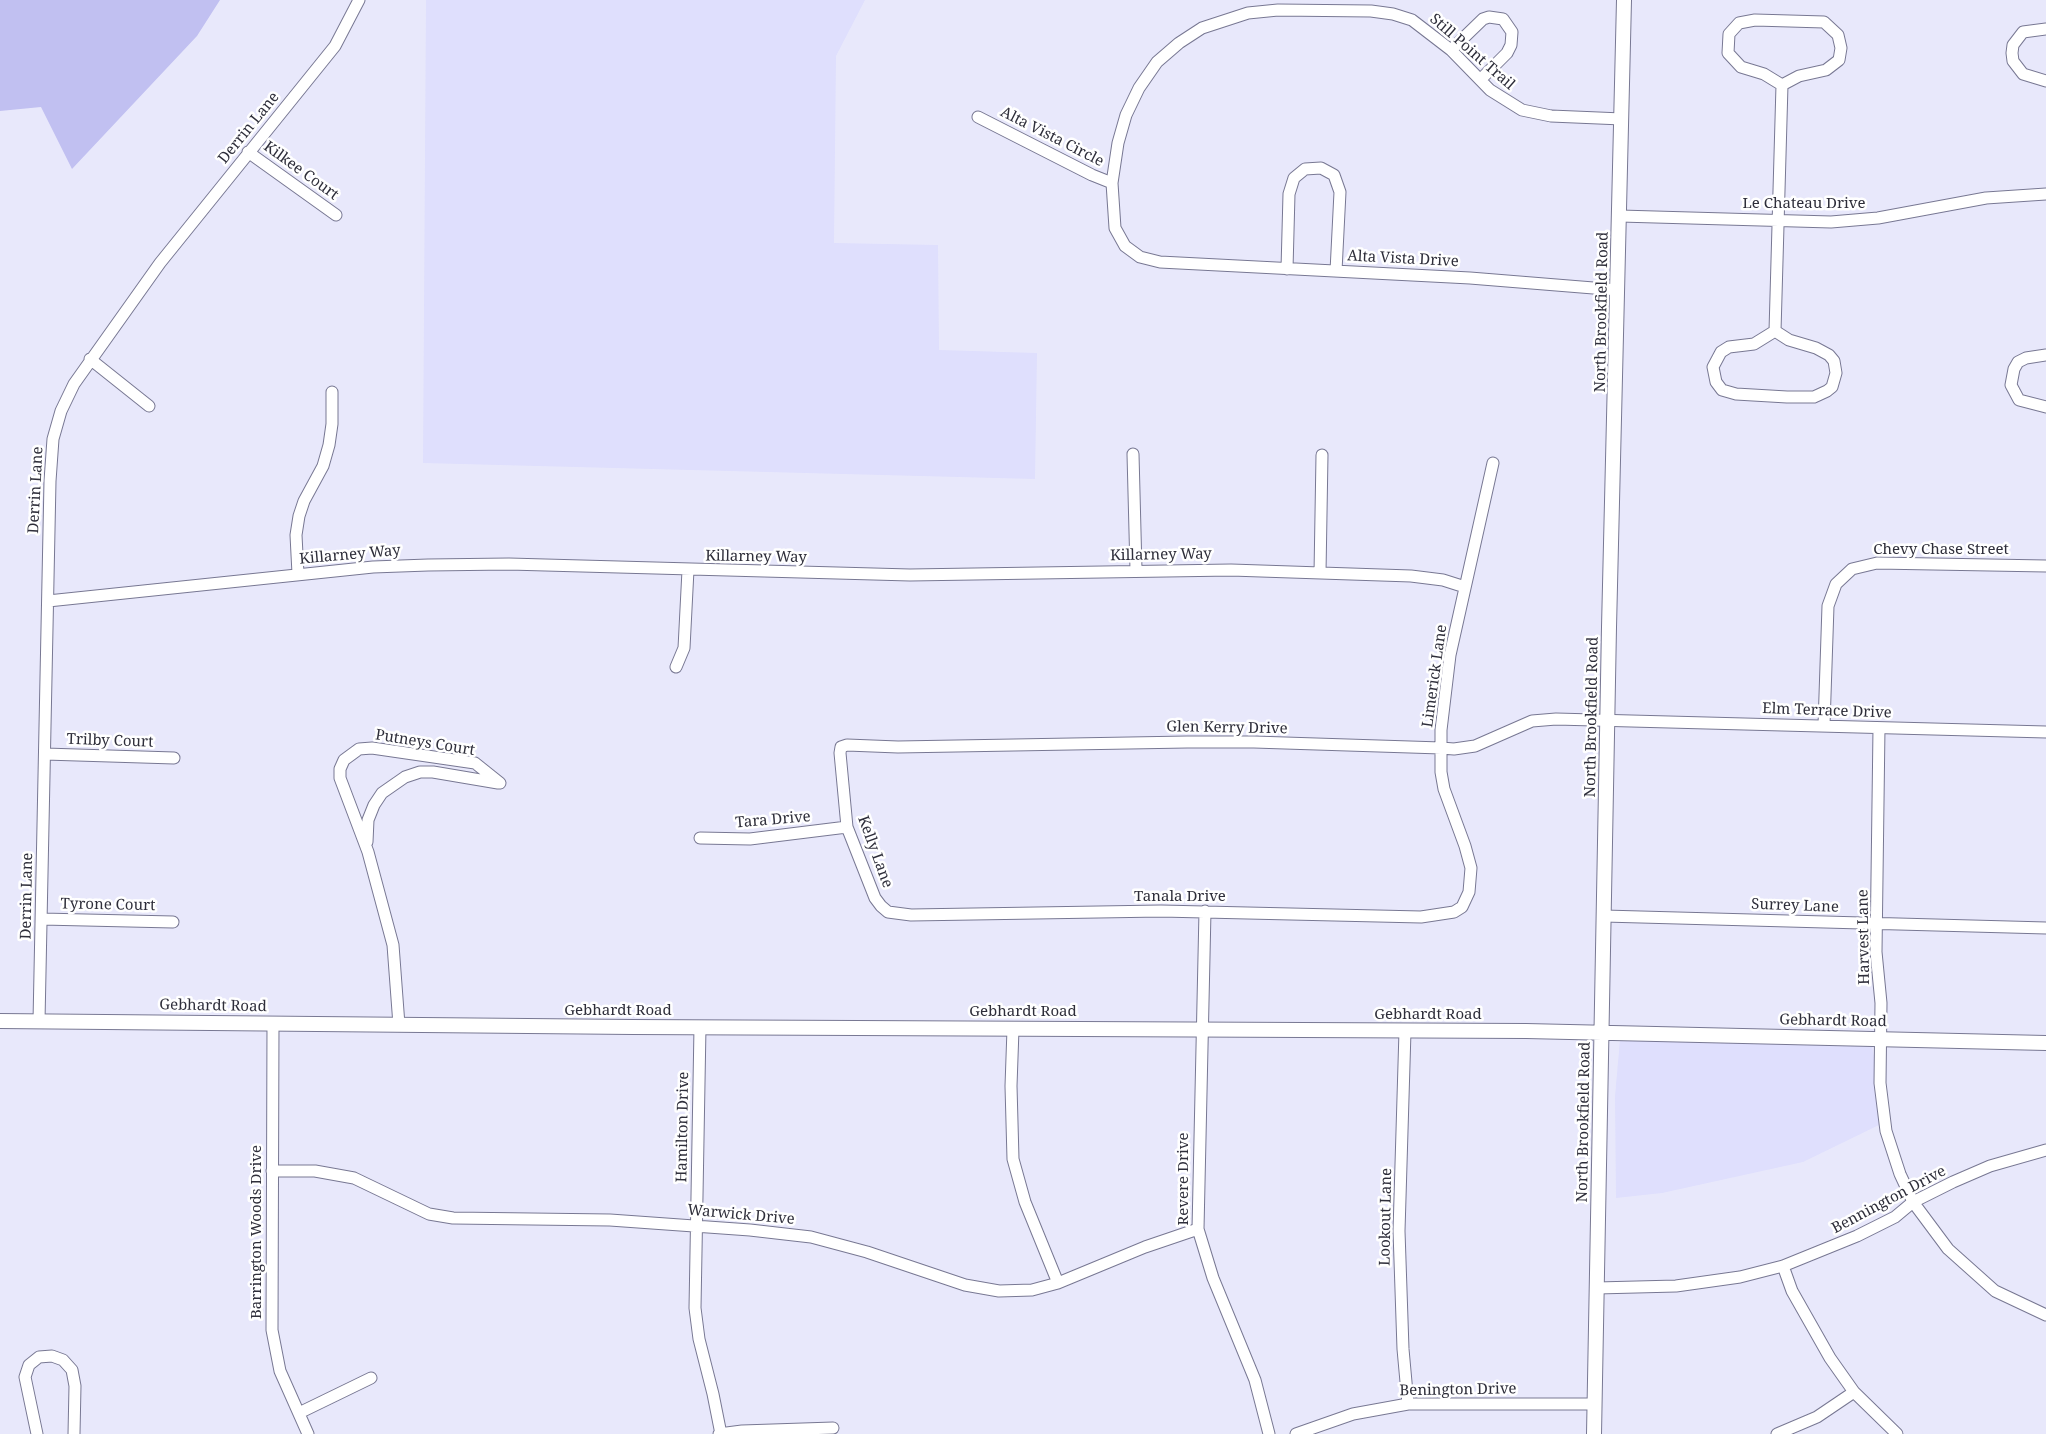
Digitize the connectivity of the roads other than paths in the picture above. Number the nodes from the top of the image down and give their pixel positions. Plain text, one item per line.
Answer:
1 (359, 0) edge
2 (1624, 0) edge
3 (2046, 29) edge
4 (1451, 50) junction
5 (1481, 79) junction
6 (2046, 81) edge
7 (1782, 85) junction
8 (978, 117) dead end
9 (1622, 119) junction
10 (248, 152) junction
11 (1112, 183) junction
12 (2046, 194) edge
13 (336, 215) dead end
14 (1620, 216) junction
15 (1778, 222) junction
16 (1185, 264) joint
17 (1287, 269) junction
18 (1336, 271) junction
19 (1618, 290) junction
20 (1775, 331) junction
21 (2046, 355) edge
22 (90, 360) junction
23 (332, 392) dead end
24 (149, 406) dead end
25 (2046, 407) edge
26 (1134, 454) dead end
27 (1322, 455) dead end
28 (1493, 463) dead end
29 (2046, 566) edge
30 (688, 570) junction
31 (1136, 570) junction
32 (1320, 573) junction
33 (298, 574) junction
34 (1465, 587) junction
35 (48, 601) junction
36 (676, 667) dead end
37 (1608, 721) junction
38 (1824, 725) junction
39 (1879, 728) junction
40 (2046, 732) edge
41 (841, 747) joint
42 (1441, 748) junction
43 (45, 754) junction
44 (174, 758) dead end
45 (847, 827) junction
46 (700, 838) dead end
47 (368, 852) junction
48 (1470, 892) joint
49 (881, 906) joint
50 (1205, 911) junction
51 (1604, 916) junction
52 (42, 919) junction
53 (173, 922) dead end
54 (1876, 923) junction
55 (2046, 928) edge
56 (0, 1021) edge
57 (39, 1021) junction
58 (273, 1024) junction
59 (399, 1025) junction
60 (700, 1027) junction
61 (1013, 1029) junction
62 (1201, 1030) junction
63 (1405, 1031) junction
64 (1602, 1033) junction
65 (1880, 1038) junction
66 (2046, 1043) edge
67 (2046, 1150) edge
68 (272, 1171) junction
69 (1913, 1202) junction
70 (695, 1226) junction
71 (1198, 1229) junction
72 (1783, 1266) junction
73 (1058, 1283) junction
74 (1597, 1288) junction
75 (2046, 1315) edge
76 (371, 1378) dead end
77 (1854, 1392) junction
78 (1408, 1404) junction
79 (1595, 1404) junction
80 (299, 1413) junction
81 (833, 1428) dead end
82 (37, 1434) edge
83 (74, 1434) edge
84 (308, 1434) edge
85 (720, 1434) edge
86 (1269, 1434) edge
87 (1296, 1434) edge
88 (1594, 1434) edge
89 (1777, 1434) edge
90 (1897, 1434) edge

1 - 10 street, Derrin Lane
2 - 9 street, North Brookfield Road
3 - 6 street
4 - 5 street, Still Point Trail
4 - 5 street
4 - 11 street, Still Point Trail
5 - 9 street, Still Point Trail
7 - 7 street
7 - 15 street
8 - 11 street, Alta Vista Circle
9 - 14 street, North Brookfield Road
10 - 13 street, Kilkee Court
10 - 22 street, Derrin Lane
11 - 16 street, Still Point Trail
12 - 15 street, Le Chateau Drive
14 - 15 street, Le Chateau Drive
14 - 19 street, North Brookfield Road
15 - 20 street
16 - 17 street, Alta Vista Drive
17 - 18 street, Alta Vista Drive
17 - 18 street
18 - 19 street, Alta Vista Drive
19 - 37 street, North Brookfield Road
20 - 20 street
21 - 25 street
22 - 24 street
22 - 35 street, Derrin Lane
23 - 33 street
26 - 31 street
27 - 32 street
28 - 34 street, Limerick Lane
29 - 38 street, Chevy Chase Street
30 - 31 street, Killarney Way
30 - 33 street, Killarney Way
30 - 36 street
31 - 32 street, Killarney Way
32 - 34 street, Killarney Way
33 - 35 street, Killarney Way
34 - 42 street, Limerick Lane
35 - 43 street, Derrin Lane
37 - 38 street, Elm Terrace Drive
37 - 42 street, Glen Kerry Drive
37 - 51 street, North Brookfield Road
38 - 39 street, Elm Terrace Drive
39 - 40 street, Elm Terrace Drive
39 - 54 street, Harvest Lane
41 - 42 street, Glen Kerry Drive
41 - 45 street, Kelly Lane
42 - 48 street, Limerick Lane
43 - 44 street, Trilby Court
43 - 52 street, Derrin Lane
45 - 46 street, Tara Drive
45 - 49 street, Kelly Lane
47 - 47 street, Putneys Court
47 - 59 street, Putneys Court
48 - 50 street, Tanala Drive
49 - 50 street, Tanala Drive
50 - 62 street, Revere Drive
51 - 54 street, Surrey Lane
51 - 64 street, North Brookfield Road
52 - 53 street, Tyrone Court
52 - 57 street, Derrin Lane
54 - 55 street, Surrey Lane
54 - 65 street, Harvest Lane
56 - 57 street, Gebhardt Road
57 - 58 street, Gebhardt Road
58 - 59 street, Gebhardt Road
58 - 68 street, Barrington Woods Drive
59 - 60 street, Gebhardt Road
60 - 61 street, Gebhardt Road
60 - 70 street, Hamilton Drive
61 - 62 street, Gebhardt Road
61 - 73 street
62 - 63 street, Gebhardt Road
62 - 71 street, Revere Drive
63 - 64 street, Gebhardt Road
63 - 78 street, Lookout Lane
64 - 65 street, Gebhardt Road
64 - 74 street, North Brookfield Road
65 - 66 street, Gebhardt Road
65 - 69 street, Harvest Lane
67 - 69 street, Bennington Drive
68 - 70 street, Warwick Drive
68 - 80 street, Barrington Woods Drive
69 - 72 street, Bennington Drive
69 - 75 street, Harvest Lane
70 - 73 street, Warwick Drive
70 - 85 street, Hamilton Drive
71 - 73 street, Warwick Drive
71 - 86 street, Revere Drive
72 - 74 street, Bennington Drive
72 - 77 street
74 - 79 street, North Brookfield Road
76 - 80 street
77 - 89 street
77 - 90 street
78 - 79 street, Benington Drive
78 - 87 street, Benington Drive
79 - 88 street, North Brookfield Road
80 - 84 street, Barrington Woods Drive
81 - 85 street
82 - 83 street

